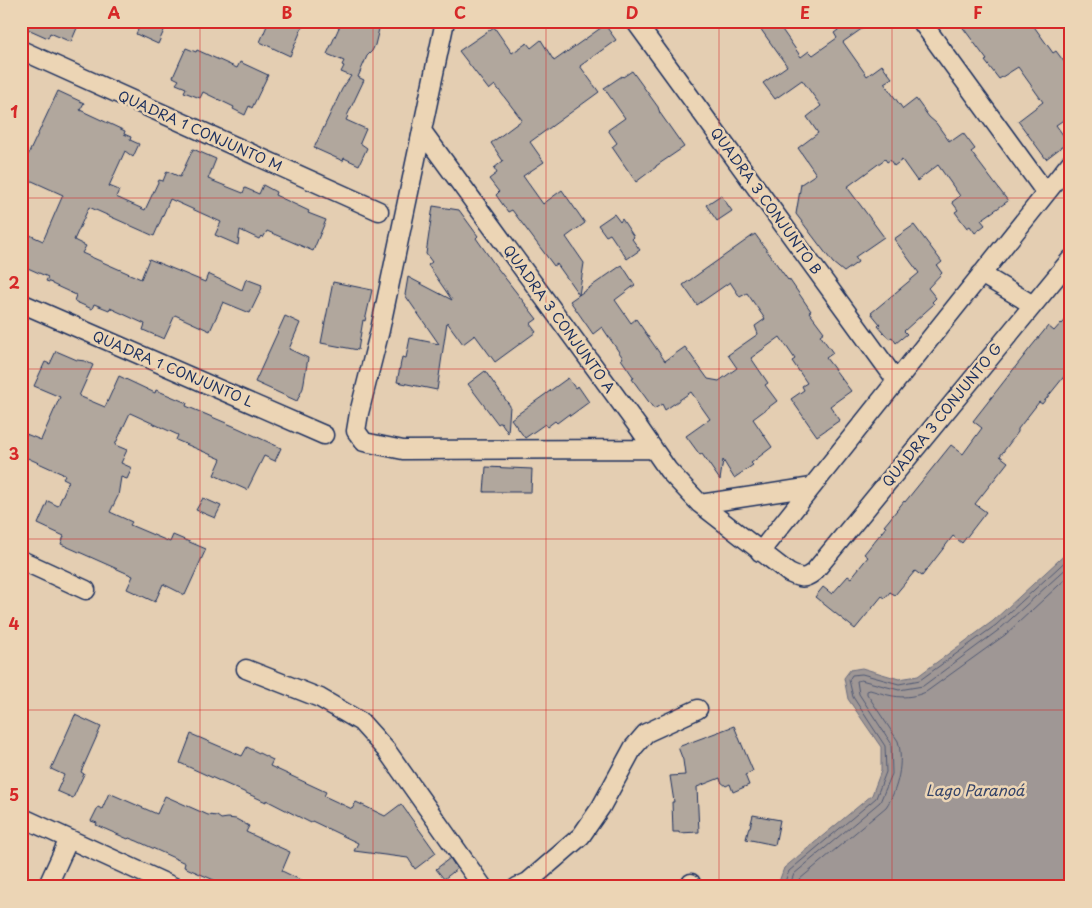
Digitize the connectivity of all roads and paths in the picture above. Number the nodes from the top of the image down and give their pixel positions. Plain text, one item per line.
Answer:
1 (445, 21) edge
2 (635, 21) edge
3 (921, 21) edge
4 (21, 50) edge
5 (422, 131) junction
6 (1071, 162) edge
7 (1046, 193) junction
8 (379, 211) dead end
9 (1071, 259) edge
10 (981, 274) junction
11 (21, 303) edge
12 (1033, 305) junction
13 (896, 380) junction
14 (324, 435) dead end
15 (653, 449) junction
16 (812, 487) junction
17 (700, 504) junction
18 (760, 552) junction
19 (21, 560) edge
20 (814, 572) joint
21 (86, 590) dead end
22 (246, 669) dead end
23 (698, 709) dead end
24 (21, 817) edge
25 (69, 840) junction
26 (47, 887) edge
27 (174, 887) edge
28 (483, 887) edge
29 (517, 887) edge

1 - 5 street
2 - 13 street, QUADRA 3 CONJUNTO B
3 - 7 street
4 - 8 street, QUADRA 1 CONJUNTO M
5 - 15 street, QUADRA 3 CONJUNTO A
5 - 15 street
6 - 7 street
7 - 10 street
9 - 12 street, QUADRA 3 CONJUNTO G
10 - 12 street
10 - 13 street
11 - 14 street, QUADRA 1 CONJUNTO L
12 - 20 street, QUADRA 3 CONJUNTO G
13 - 16 street
15 - 17 street, QUADRA 3 CONJUNTO A
16 - 17 street
16 - 18 street
17 - 18 street, QUADRA 3 CONJUNTO A
18 - 20 street, QUADRA 3 CONJUNTO A
19 - 21 street
22 - 28 street
23 - 29 street
24 - 25 street
25 - 26 street
25 - 27 street

